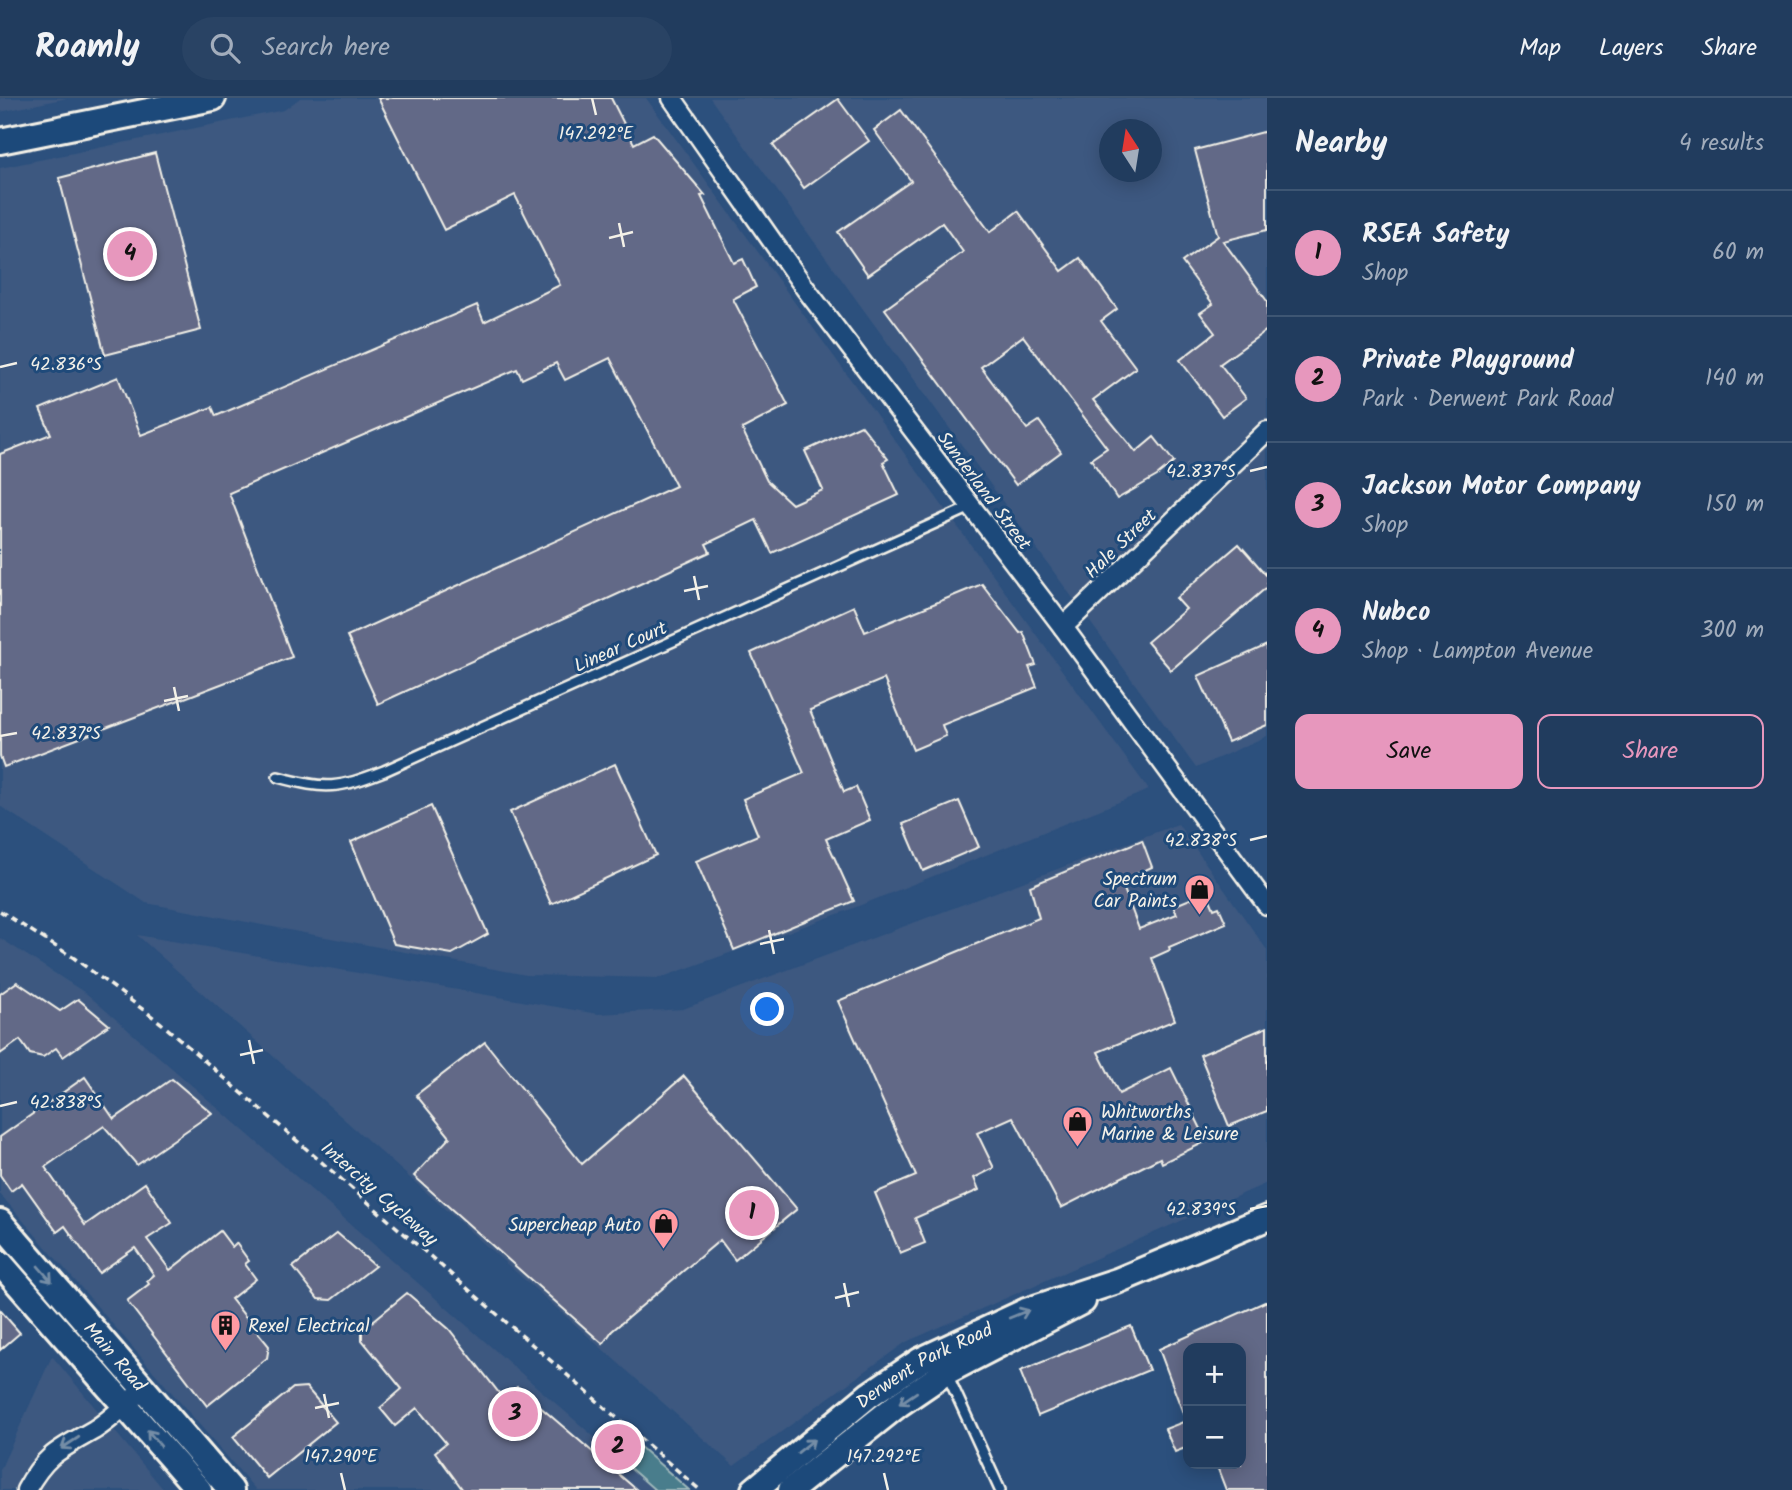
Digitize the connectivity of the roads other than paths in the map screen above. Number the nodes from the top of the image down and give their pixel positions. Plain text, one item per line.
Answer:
1 (213, 98) edge
2 (672, 98) edge
3 (0, 141) edge
4 (1267, 431) edge
5 (971, 507) junction
6 (1063, 627) junction
7 (278, 778) dead end
8 (1267, 905) edge
9 (1267, 1218) edge
10 (0, 1222) edge
11 (0, 1263) edge
12 (1117, 1282) junction
13 (946, 1372) junction
14 (145, 1388) junction
15 (125, 1404) junction
16 (26, 1490) edge
17 (199, 1490) edge
18 (230, 1490) edge
19 (754, 1490) edge
20 (791, 1490) edge
21 (1000, 1490) edge

1 - 3 street
2 - 5 street, Sunderland Street
4 - 6 street, Hale Street
5 - 6 street, Sunderland Street
5 - 7 lane, Linear Court
6 - 8 street, Sunderland Street
9 - 12 street, Derwent Park Road
10 -> 14 street, Main Road
11 - 15 street, Main Road
12 - 13 street, Derwent Park Road
19 -> 12 street, Derwent Park Road
13 -> 20 street, Derwent Park Road
13 - 21 lane
14 - 15 street
14 - 18 street, Main Road
15 -> 16 street
17 -> 15 street, Main Road

